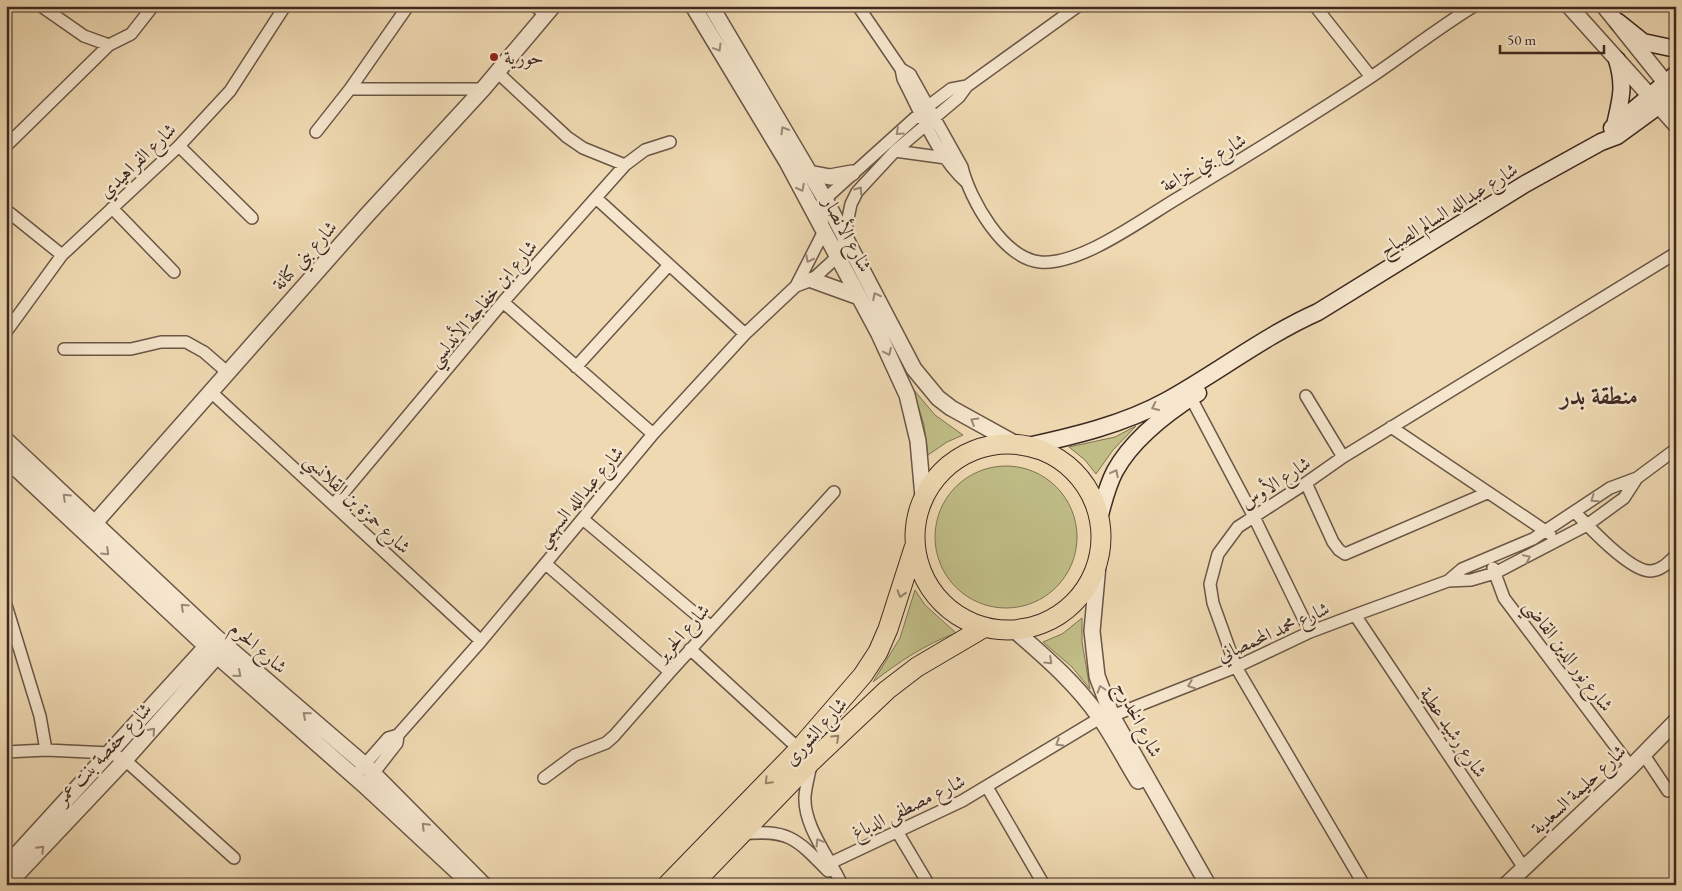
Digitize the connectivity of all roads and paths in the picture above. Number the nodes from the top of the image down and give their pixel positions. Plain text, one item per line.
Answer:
1 (41, 6) edge
2 (153, 6) edge
3 (285, 6) edge
4 (408, 6) edge
5 (711, 6) edge
6 (858, 6) edge
7 (1078, 6) edge
8 (1315, 6) edge
9 (1569, 6) edge
10 (1604, 6) edge
11 (1472, 7) edge
12 (697, 8) edge
13 (545, 9) edge
14 (1618, 22) junction
15 (109, 45) junction
16 (1676, 49) edge
17 (1617, 60) junction
18 (497, 72) junction
19 (1371, 77) junction
20 (967, 86) junction
21 (1674, 88) edge
22 (350, 89) junction
23 (482, 89) junction
24 (1654, 102) junction
25 (762, 107) junction
26 (924, 110) junction
27 (931, 122) junction
28 (1615, 125) junction
29 (1676, 125) edge
30 (316, 132) dead end
31 (670, 142) dead end
32 (1601, 142) junction
33 (6, 146) edge
34 (179, 146) junction
35 (895, 151) junction
36 (946, 158) junction
37 (625, 165) junction
38 (809, 173) junction
39 (852, 173) junction
40 (966, 182) junction
41 (596, 198) junction
42 (825, 199) junction
43 (112, 208) junction
44 (6, 210) edge
45 (252, 218) dead end
46 (823, 233) junction
47 (844, 236) junction
48 (1676, 253) edge
49 (62, 255) junction
50 (838, 256) junction
51 (668, 266) junction
52 (174, 272) dead end
53 (812, 280) junction
54 (796, 286) junction
55 (859, 297) junction
56 (503, 302) junction
57 (1318, 312) junction
58 (6, 332) edge
59 (745, 334) junction
60 (64, 348) dead end
61 (576, 367) junction
62 (227, 372) junction
63 (210, 391) junction
64 (1306, 396) dead end
65 (1191, 398) junction
66 (1392, 427) junction
67 (653, 434) junction
68 (6, 440) edge
69 (1022, 445) junction
70 (1676, 449) edge
71 (1343, 456) junction
72 (6, 459) edge
73 (1637, 478) junction
74 (1306, 483) junction
75 (834, 492) dead end
76 (1487, 493) junction
77 (924, 497) junction
78 (334, 504) junction
79 (1575, 512) junction
80 (1254, 516) junction
81 (1099, 519) junction
82 (584, 520) junction
83 (1587, 525) junction
84 (90, 528) junction
85 (1546, 531) junction
86 (1559, 542) junction
87 (915, 547) junction
88 (1099, 554) junction
89 (1676, 555) edge
90 (1490, 558) junction
91 (546, 564) junction
92 (1495, 573) junction
93 (1448, 581) junction
94 (6, 605) edge
95 (1355, 615) junction
96 (711, 627) junction
97 (985, 627) junction
98 (1013, 629) junction
99 (1310, 632) junction
100 (482, 641) junction
101 (217, 646) junction
102 (690, 649) junction
103 (1236, 667) junction
104 (670, 672) junction
105 (1106, 717) junction
106 (1676, 721) edge
107 (46, 750) junction
108 (6, 752) edge
109 (110, 753) junction
110 (1644, 754) junction
111 (806, 755) junction
112 (125, 760) junction
113 (1631, 767) junction
114 (364, 775) junction
115 (544, 778) dead end
116 (987, 787) junction
117 (1668, 790) dead end
118 (898, 833) junction
119 (739, 834) junction
120 (234, 858) dead end
121 (828, 864) junction
122 (6, 866) edge
123 (1524, 868) junction
124 (7, 885) edge
125 (471, 885) edge
126 (484, 885) edge
127 (667, 885) edge
128 (692, 885) edge
129 (842, 885) edge
130 (929, 885) edge
131 (1044, 885) edge
132 (1199, 885) edge
133 (1208, 885) edge
134 (1364, 885) edge
135 (1506, 885) edge

1 - 15 street
2 - 15 street
3 - 34 street, شارع الفراهيدي
4 - 22 street
5 - 25 street, شارع الأنصار
6 - 26 street, شارع بني خزاعة
7 - 20 street
8 - 19 street
9 - 17 street
10 - 14 street
11 - 19 street, شارع بني خزاعة
12 -> 25 street, شارع الأنصار
13 - 18 street, شارع بني كنانة
14 - 16 main road
14 - 21 street
15 - 33 street
17 - 24 street
17 - 28 main road
18 - 23 street, شارع بني كنانة
18 - 37 street
19 - 40 street, شارع بني خزاعة
20 - 26 street
20 - 27 street
21 - 24 main road, شارع عبدالله السالم الصباح
22 - 23 street
22 - 30 street
23 - 62 street, شارع بني كنانة
24 - 28 main road, شارع عبدالله السالم الصباح
24 - 29 street
24 - 32 main road, شارع عبدالله السالم الصباح
38 -> 25 street, شارع الأنصار
25 -> 46 street, شارع الأنصار
26 - 27 street, شارع بني خزاعة
26 -> 39 street
27 - 35 street
27 - 36 street, شارع بني خزاعة
27 - 40 street, شارع بني خزاعة
28 - 32 main road, شارع عبدالله السالم الصباح
31 - 37 street, شارع ابن خفاجة الأندلسي
32 - 57 main road, شارع عبدالله السالم الصباح
34 - 43 street, شارع الفراهيدي
34 - 45 street
35 - 36 street
47 -> 35 street
36 - 40 street, شارع بني خزاعة
37 - 41 street, شارع ابن خفاجة الأندلسي
38 - 39 street
38 - 42 street, شارع الأنصار
39 - 42 street
41 - 51 street
41 - 56 street, شارع ابن خفاجة الأندلسي
42 - 46 street, شارع عبدالله السهمي
42 - 47 street, شارع الأنصار
43 - 49 street, شارع الفراهيدي
43 - 52 street
44 - 49 street
46 - 50 street, شارع الأنصار
46 -> 54 street, شارع عبدالله السهمي
47 - 50 street
69 -> 47 street, شارع الأنصار
48 - 66 street, شارع الأوس
49 - 58 street, شارع الفراهيدي
50 - 53 street, شارع عبدالله السهمي
50 - 55 street, شارع الأنصار
51 - 59 street
51 - 61 street
53 - 54 street, شارع عبدالله السهمي
53 - 55 street
54 - 59 street, شارع عبدالله السهمي
55 -> 77 street, شارع الأنصار
56 - 61 street
56 - 78 street, شارع ابن خفاجة الأندلسي
57 - 65 main road, شارع عبدالله السالم الصباح
57 -> 69 main road, شارع عبدالله السالم الصباح
59 - 67 street, شارع عبدالله السهمي
60 - 62 street
61 - 67 street
62 - 63 street, شارع بني كنانة
63 - 78 street, شارع حمزة بن القلانسي
63 - 84 street, شارع بني كنانة
64 - 71 street
65 - 80 street
81 -> 65 main road, شارع عبدالله السالم الصباح
66 - 71 street, شارع الأوس
66 - 76 street
67 - 82 street, شارع عبدالله السهمي
84 -> 68 street, شارع الحرم
69 - 77 main road
69 - 81 main road
70 - 73 street, شارع محمد المحمصاني
71 - 74 street, شارع الأوس
72 - 84 street, شارع الحرم
73 -> 79 street, شارع محمد المحمصاني
73 - 83 street, شارع محمد المحمصاني
74 - 76 street
74 - 80 street, شارع الأوس
75 - 96 street, شارع الحرير
76 - 85 street
77 - 87 main road
78 - 100 street, شارع حمزة بن القلانسي
79 - 83 street
79 - 85 street, شارع محمد المحمصاني
80 - 99 street
80 - 103 street, شارع الأوس
81 - 88 main road
82 - 91 street, شارع عبدالله السهمي
82 - 96 street
83 - 86 street, شارع محمد المحمصاني
83 - 89 street
84 - 101 street, شارع الحرم
85 - 86 street
85 - 90 street, شارع محمد المحمصاني
92 -> 86 street, شارع محمد المحمصاني
87 - 97 main road
87 -> 111 main road, شارع الشورى
88 - 98 main road
105 -> 88 street, شارع الخدرج
90 - 92 street, شارع نور الدين القاضي
90 - 93 street, شارع محمد المحمصاني
91 - 100 street, شارع عبدالله السهمي
91 - 104 street
92 - 93 street, شارع محمد المحمصاني
92 - 113 street, شارع نور الدين القاضي
93 - 95 street, شارع محمد المحمصاني
94 - 107 street
95 - 99 street, شارع محمد المحمصاني
95 - 123 street, شارع رشيد عطية
96 - 102 street, شارع الحرير
97 - 98 main road
111 -> 97 main road, شارع الشورى
98 -> 105 street, شارع الخدرج
99 - 103 street, شارع محمد المحمصاني
100 - 114 street, شارع عبدالله السهمي
101 - 109 street, شارع حفصة بنت عمر
112 -> 101 street, شارع حفصة بنت عمر
101 - 114 street, شارع الحرم
102 - 104 street, شارع الحرير
102 - 111 street
103 -> 105 street, شارع محمد المحمصاني
103 - 134 street, شارع الأوس
104 - 115 street, شارع الحرير
105 -> 116 street, شارع محمد المحمصاني
105 - 132 street, شارع الخدرج
105 - 133 street, شارع الخدرج
106 - 110 street, شارع حليمة السعدية
107 - 108 street
107 - 109 street
109 - 112 street
109 - 122 street, شارع حفصة بنت عمر
110 - 113 street, شارع حليمة السعدية
110 - 117 street
111 - 119 main road, شارع الشورى
121 -> 111 street
111 -> 127 main road, شارع الشورى
112 - 120 street
124 -> 112 street, شارع حفصة بنت عمر
113 - 123 street, شارع حليمة السعدية
114 - 125 street, شارع الحرم
126 -> 114 street, شارع الحرم
116 - 118 street, شارع مصطفى الدباغ
116 - 131 street, شارع مصطفى الدباغ
118 - 121 street, شارع مصطفى الدباغ
118 - 130 street
119 - 121 street
119 - 128 main road, شارع الشورى
121 - 129 street
123 - 135 street, شارع حليمة السعدية

